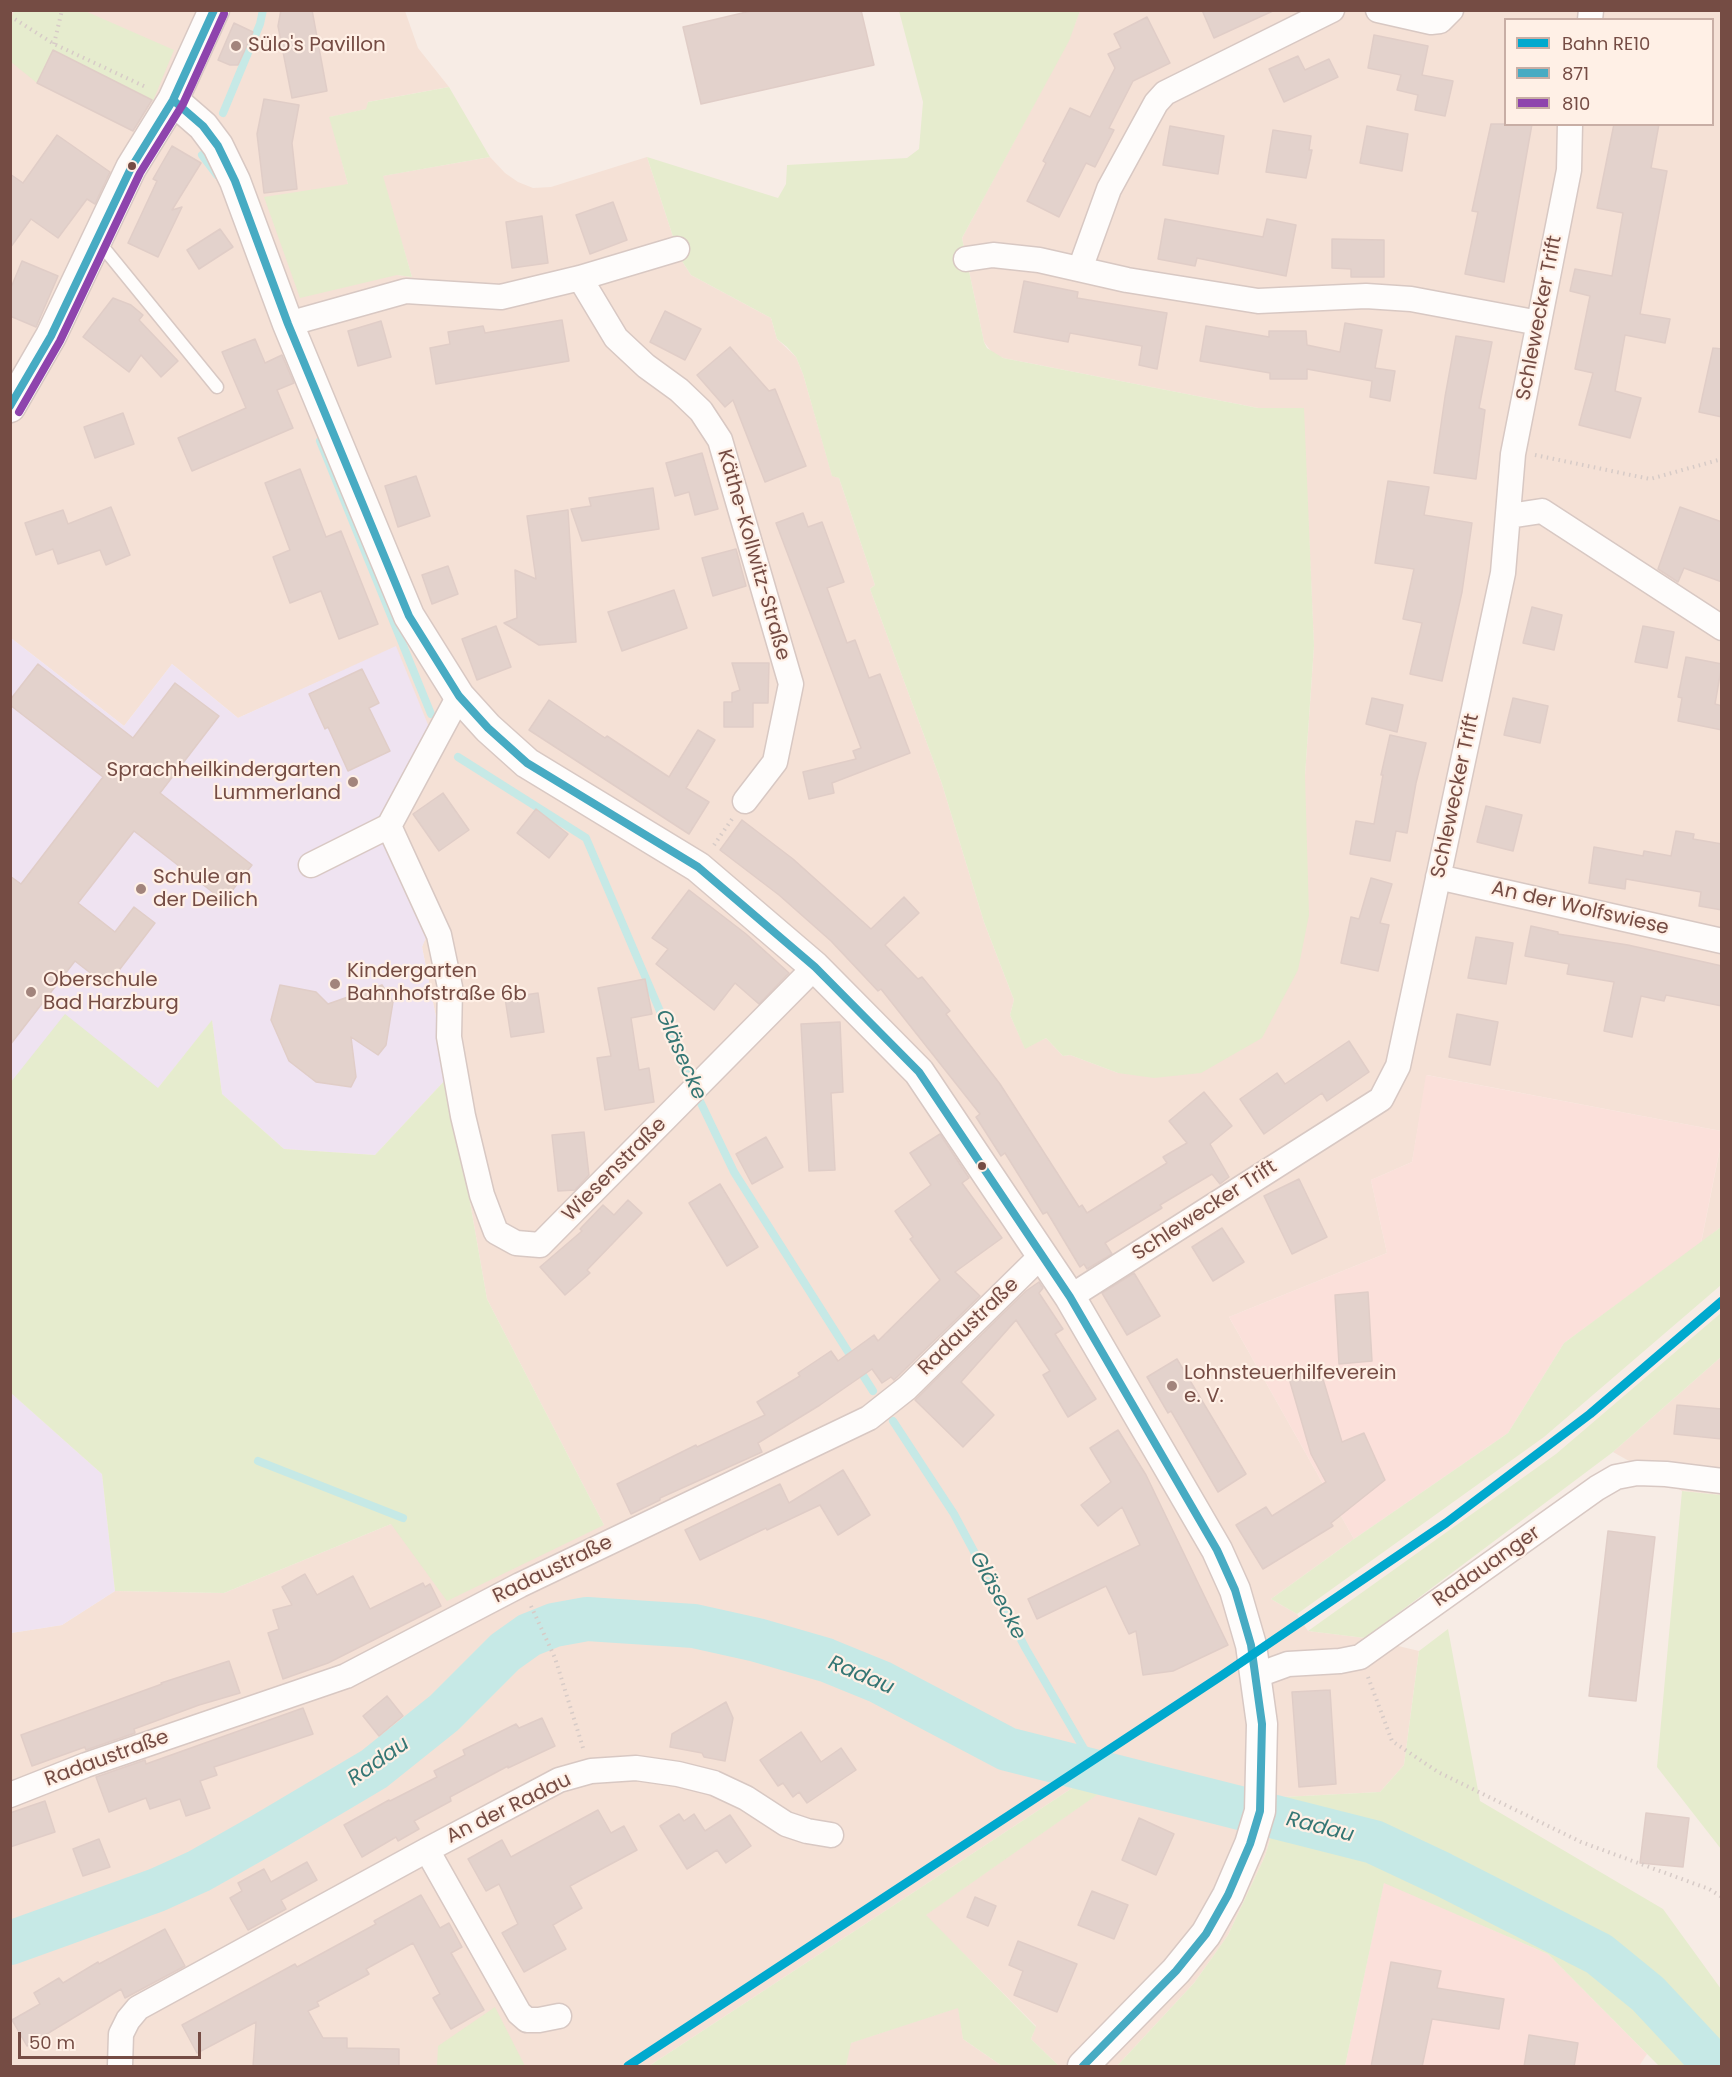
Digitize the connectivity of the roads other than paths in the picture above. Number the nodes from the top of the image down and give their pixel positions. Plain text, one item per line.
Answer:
1 (214, 10) edge
2 (1332, 10) edge
3 (1378, 10) edge
4 (1451, 10) edge
5 (173, 100) junction
6 (1570, 126) edge
7 (97, 240) junction
8 (677, 249) dead end
9 (966, 259) dead end
10 (1080, 269) junction
11 (580, 278) junction
12 (1539, 323) junction
13 (288, 324) junction
14 (217, 387) dead end
15 (10, 407) edge
16 (1509, 516) junction
17 (1722, 628) edge
18 (459, 696) junction
19 (745, 801) road end
20 (389, 826) junction
21 (311, 865) dead end
22 (1438, 877) junction
23 (1722, 941) edge
24 (815, 966) junction
25 (1042, 1256) junction
26 (1070, 1297) junction
27 (1722, 1481) edge
28 (1255, 1676) junction
29 (10, 1794) edge
30 (831, 1835) dead end
31 (427, 1850) junction
32 (559, 2016) dead end
33 (120, 2067) edge
34 (1083, 2067) edge

1 - 5 street
2 - 10 street
3 - 4 street
5 - 7 street
5 - 13 street
6 - 12 street, Schlewecker Trift
7 - 14 lane
7 - 15 street
8 - 11 street
9 - 10 street
10 - 12 street
11 - 13 street
11 - 19 street, Käthe-Kollwitz-Straße
12 - 16 street, Schlewecker Trift
13 - 18 street
16 - 17 street
16 - 22 street, Schlewecker Trift
18 - 20 street
18 - 24 street
20 - 21 street
20 - 24 street, Wiesenstraße
22 - 23 street, An der Wolfswiese
22 - 26 street, Schlewecker Trift
24 - 25 street
25 - 26 street
25 - 29 street, Radaustraße
26 - 28 street
27 - 28 street, Radauanger
28 - 34 street
30 - 31 street, An der Radau
31 - 32 street, An der Radau
31 - 33 street, An der Radau

